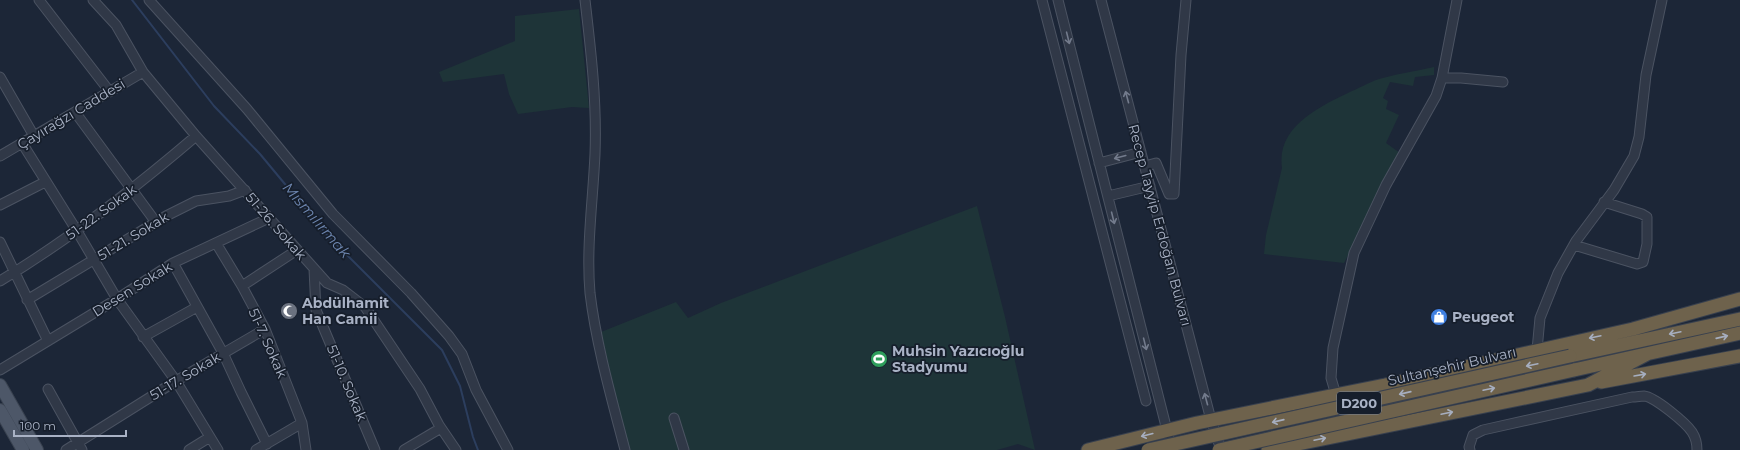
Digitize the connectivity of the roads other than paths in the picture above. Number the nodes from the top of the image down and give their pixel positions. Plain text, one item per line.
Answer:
1 (39, 0) edge
2 (93, 0) edge
3 (150, 0) edge
4 (585, 0) edge
5 (1042, 0) edge
6 (1058, 0) edge
7 (1101, 0) edge
8 (1186, 0) edge
9 (1457, 0) edge
10 (1662, 0) edge
11 (143, 72) junction
12 (0, 77) edge
13 (1442, 78) junction
14 (1503, 82) dead end
15 (110, 92) junction
16 (75, 112) junction
17 (34, 136) junction
18 (196, 136) junction
19 (22, 144) junction
20 (1141, 152) junction
21 (0, 156) edge
22 (1099, 163) junction
23 (1144, 166) junction
24 (1103, 178) junction
25 (1090, 180) junction
26 (44, 182) junction
27 (1150, 186) junction
28 (132, 190) junction
29 (245, 190) junction
30 (1108, 196) junction
31 (1604, 202) junction
32 (0, 205) edge
33 (269, 218) junction
34 (155, 221) junction
35 (77, 231) junction
36 (0, 242) edge
37 (216, 243) junction
38 (1574, 245) junction
39 (297, 250) junction
40 (94, 260) junction
41 (172, 263) junction
42 (314, 269) junction
43 (15, 272) junction
44 (0, 281) edge
45 (242, 286) junction
46 (117, 299) junction
47 (1740, 299) edge
48 (27, 300) junction
49 (197, 306) junction
50 (1740, 313) edge
51 (1740, 319) edge
52 (265, 329) junction
53 (1633, 329) junction
54 (1740, 333) edge
55 (143, 337) junction
56 (48, 341) junction
57 (1536, 350) junction
58 (223, 353) junction
59 (1647, 354) junction
60 (1740, 356) edge
61 (0, 370) edge
62 (176, 381) junction
63 (0, 385) edge
64 (1588, 385) junction
65 (48, 389) dead end
66 (1336, 395) junction
67 (1146, 401) dead end
68 (0, 410) edge
69 (674, 418) dead end
70 (1212, 420) junction
71 (302, 423) junction
72 (441, 428) junction
73 (1166, 431) junction
74 (210, 437) junction
75 (267, 444) junction
76 (80, 446) edge
77 (23, 450) edge
78 (37, 450) edge
79 (66, 450) edge
80 (189, 450) edge
81 (218, 450) edge
82 (256, 450) edge
83 (306, 450) edge
84 (375, 450) edge
85 (404, 450) edge
86 (456, 450) edge
87 (508, 450) edge
88 (625, 450) edge
89 (684, 450) edge
90 (1088, 450) edge
91 (1148, 450) edge
92 (1172, 450) edge
93 (1220, 450) edge
94 (1268, 450) edge
95 (1470, 450) edge
96 (1697, 450) edge

1 - 15 street
2 - 11 street, 51-26. Sokak
3 - 87 street
4 - 88 street
5 - 25 street
6 -> 22 street
20 -> 7 street, Recep Tayyip Erdoğan Bulvarı
8 - 23 street
9 - 13 street
10 - 31 street
11 - 15 street, Çayırağzı Caddesi
11 - 18 street, 51-26. Sokak
12 - 17 street
13 - 14 street
13 - 66 street
15 - 16 street, Çayırağzı Caddesi
16 - 17 street, Çayırağzı Caddesi
16 - 28 street
17 - 19 street, Çayırağzı Caddesi
18 - 28 street, 51-22. Sokak
18 - 29 street, 51-26. Sokak
19 - 21 street, Çayırağzı Caddesi
19 - 26 street
20 -> 22 street
20 - 23 street, Recep Tayyip Erdoğan Bulvarı
22 - 24 street
23 - 27 street, Recep Tayyip Erdoğan Bulvarı
24 - 25 street
24 - 30 street
25 - 67 street
26 - 32 street
26 - 35 street
27 - 30 street
70 -> 27 street, Recep Tayyip Erdoğan Bulvarı
28 - 34 street
28 - 35 street, 51-22. Sokak
29 - 33 street, 51-26. Sokak
29 - 34 street, 51-21. Sokak
30 -> 73 street
31 - 38 street
31 - 38 street
33 - 37 street, Desen Sokak
33 - 39 street, 51-26. Sokak
34 - 40 street, 51-21. Sokak
35 - 40 street
35 - 43 street, 51-22. Sokak
36 - 43 street
37 - 41 street, Desen Sokak
37 - 45 street, 51-7. Sokak
38 - 57 street
39 - 42 street, 51-26. Sokak
39 - 45 street
40 - 46 street
40 - 48 street, 51-21. Sokak
41 - 46 street, Desen Sokak
41 - 49 street
42 - 72 street, 51-26. Sokak
42 - 84 street, 51-10. Sokak
43 - 44 street, 51-22. Sokak
43 - 48 street
45 - 52 street, 51-7. Sokak
46 - 55 street
46 - 56 street, Desen Sokak
47 - 53 highway
48 - 56 street
49 - 55 street
49 - 58 street
50 - 53 highway
51 -> 91 highway, Sultanşehir Bulvarı / D200, bridge
52 - 58 street, 51-17. Sokak
52 - 71 street, 51-7. Sokak
53 -> 57 highway
59 -> 54 highway, D200
55 - 62 street
56 - 61 street, Desen Sokak
57 - 66 highway
58 - 62 street, 51-17. Sokak
58 - 75 street
59 - 64 highway
93 -> 59 highway, D200, bridge
64 -> 60 highway
62 - 74 street
62 - 76 street, 51-17. Sokak
63 - 78 main road
94 -> 64 highway
65 - 76 street
66 - 70 highway
68 - 77 main road
69 - 89 street
70 - 73 highway
70 - 93 street, Recep Tayyip Erdoğan Bulvarı
71 - 75 street
71 - 83 street, 51-7. Sokak
72 - 85 street
72 - 86 street, 51-26. Sokak
73 -> 90 highway
73 - 92 street
74 - 80 street
74 - 81 street
75 - 82 street
76 - 79 street, 51-17. Sokak
95 - 96 street

